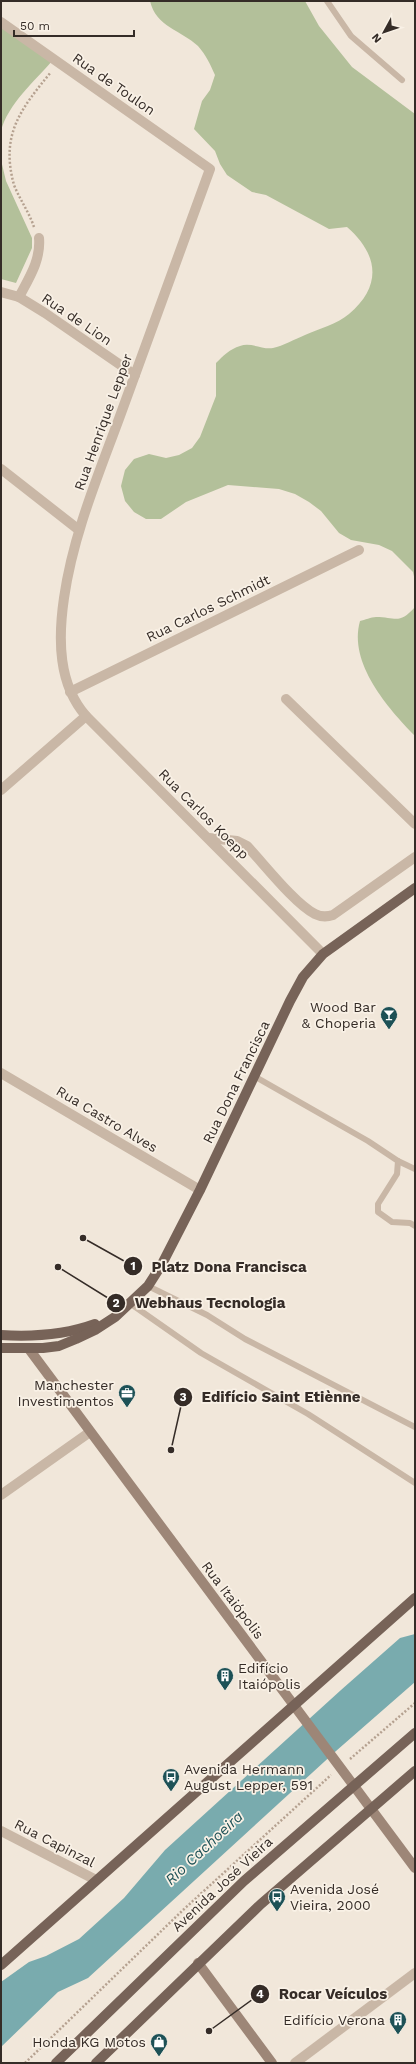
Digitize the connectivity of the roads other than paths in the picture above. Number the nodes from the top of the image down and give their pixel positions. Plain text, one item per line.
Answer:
1 (326, 1) edge
2 (1, 22) edge
3 (402, 80) dead end
4 (210, 169) joint
5 (38, 238) road end
6 (1, 292) edge
7 (19, 297) junction
8 (135, 374) junction
9 (1, 469) edge
10 (79, 530) junction
11 (359, 550) dead end
12 (70, 692) junction
13 (286, 699) dead end
14 (86, 716) junction
15 (1, 790) edge
16 (415, 824) edge
17 (209, 838) junction
18 (415, 857) edge
19 (415, 888) edge
20 (323, 954) junction
21 (1, 1073) edge
22 (254, 1076) junction
23 (398, 1161) junction
24 (415, 1169) edge
25 (200, 1190) junction
26 (415, 1226) edge
27 (148, 1286) junction
28 (131, 1304) junction
29 (115, 1317) junction
30 (3, 1334) edge
31 (1, 1348) edge
32 (29, 1349) junction
33 (415, 1428) edge
34 (90, 1432) junction
35 (415, 1483) edge
36 (1, 1494) edge
37 (415, 1598) edge
38 (294, 1705) junction
39 (415, 1733) edge
40 (415, 1771) edge
41 (354, 1786) junction
42 (371, 1809) junction
43 (1, 1832) edge
44 (415, 1868) edge
45 (96, 1880) junction
46 (1, 1964) edge
47 (198, 1964) junction
48 (415, 1973) edge
49 (56, 2063) edge
50 (96, 2063) edge
51 (272, 2063) edge
52 (294, 2063) edge

1 - 3 lane
2 - 4 street, Rua de Toulon
4 - 8 street, Rua Henrique Lepper
5 - 7 street
6 - 7 street, Rua de Lion
7 - 8 street, Rua de Lion
8 - 10 street, Rua Henrique Lepper
9 - 10 street
10 - 12 street, Rua Henrique Lepper
11 - 12 street, Rua Carlos Schmidt
12 - 14 street, Rua Carlos Koepp
13 - 16 street
14 - 15 street
14 - 17 street, Rua Carlos Koepp
17 - 18 street
17 - 20 street, Rua Carlos Koepp
19 - 20 main road, Rua Dona Francisca
20 - 22 main road, Rua Dona Francisca
21 - 25 street, Rua Castro Alves
22 - 23 lane
22 - 25 main road, Rua Dona Francisca
23 - 24 lane
23 - 26 lane
25 - 27 main road, Rua Dona Francisca
27 - 28 main road, Rua Dona Francisca
27 - 33 lane
28 - 29 main road, Rua Dona Francisca
28 - 35 lane
29 - 30 main road, Rua Dona Francisca
29 - 32 main road, Rua Dona Francisca
30 - 32 main road
31 - 32 main road, Rua Dona Francisca
32 - 34 main road, Rua Itaiópolis
34 - 36 street
34 - 38 main road, Rua Itaiópolis
37 - 38 main road
38 - 41 main road, Rua Itaiópolis
38 - 45 main road
39 - 41 main road, Avenida José Vieira
40 - 42 main road
41 - 42 main road, Rua Itaiópolis
41 - 49 main road, Avenida José Vieira
42 - 44 main road, Rua Itaiópolis
42 - 47 main road
43 - 45 street, Rua Capinzal
45 - 46 main road
47 - 50 main road
47 - 51 main road
48 - 52 street

